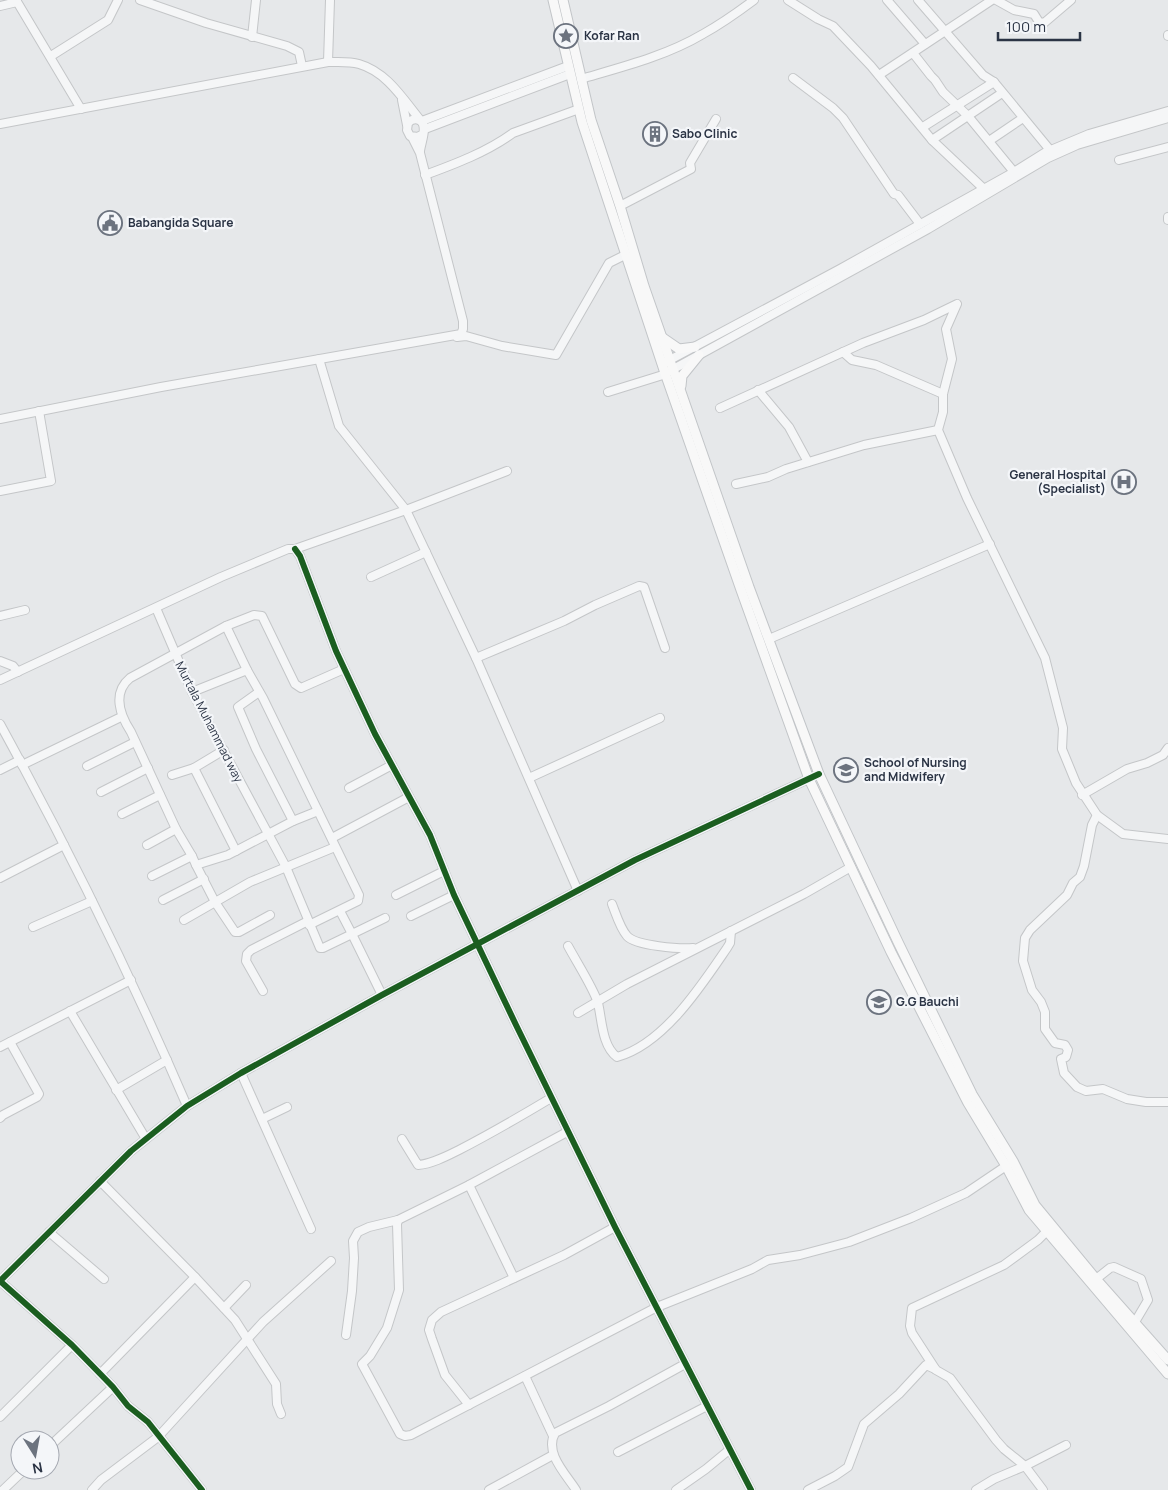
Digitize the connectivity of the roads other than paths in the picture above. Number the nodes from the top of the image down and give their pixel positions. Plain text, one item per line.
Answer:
1 (118, 0) edge
2 (140, 0) edge
3 (256, 0) edge
4 (330, 0) edge
5 (553, 0) edge
6 (562, 0) edge
7 (754, 0) edge
8 (788, 0) edge
9 (887, 0) edge
10 (918, 0) edge
11 (992, 0) edge
12 (996, 0) edge
13 (1071, 0) edge
14 (16, 1) edge
15 (0, 6) edge
16 (945, 31) junction
17 (252, 37) junction
18 (925, 44) junction
19 (913, 53) junction
20 (50, 56) junction
21 (328, 62) junction
22 (302, 66) junction
23 (569, 70) junction
24 (879, 75) junction
25 (793, 78) dead end
26 (581, 79) junction
27 (994, 82) junction
28 (1002, 93) junction
29 (402, 98) junction
30 (957, 106) junction
31 (81, 109) junction
32 (579, 109) junction
33 (1168, 111) edge
34 (968, 116) junction
35 (1023, 118) junction
36 (1168, 118) edge
37 (716, 119) dead end
38 (421, 121) junction
39 (0, 124) edge
40 (407, 125) junction
41 (923, 127) junction
42 (424, 132) junction
43 (412, 137) junction
44 (932, 140) junction
45 (989, 141) junction
46 (1168, 147) edge
47 (1050, 150) junction
48 (420, 153) junction
49 (1119, 160) dead end
50 (1014, 172) junction
51 (426, 175) junction
52 (984, 189) junction
53 (620, 206) junction
54 (920, 224) junction
55 (627, 254) junction
56 (443, 338) junction
57 (663, 338) junction
58 (697, 351) junction
59 (843, 352) junction
60 (319, 359) junction
61 (668, 368) junction
62 (681, 388) junction
63 (758, 390) junction
64 (608, 392) dead end
65 (943, 394) junction
66 (720, 408) dead end
67 (39, 411) junction
68 (0, 419) edge
69 (938, 430) junction
70 (808, 462) junction
71 (507, 471) dead end
72 (736, 484) dead end
73 (0, 491) edge
74 (406, 510) junction
75 (990, 544) junction
76 (295, 549) junction
77 (426, 552) junction
78 (733, 554) junction
79 (371, 577) dead end
80 (156, 608) junction
81 (25, 610) dead end
82 (0, 616) edge
83 (226, 626) junction
84 (768, 639) junction
85 (665, 648) dead end
86 (175, 655) junction
87 (476, 658) junction
88 (0, 661) edge
89 (344, 669) junction
90 (247, 670) junction
91 (18, 672) junction
92 (0, 680) edge
93 (192, 692) junction
94 (259, 692) junction
95 (121, 717) junction
96 (660, 718) dead end
97 (0, 724) edge
98 (135, 742) junction
99 (1168, 748) edge
100 (224, 750) junction
101 (21, 762) junction
102 (392, 765) junction
103 (87, 766) dead end
104 (148, 768) junction
105 (194, 768) junction
106 (0, 770) edge
107 (819, 774) junction
108 (172, 775) dead end
109 (529, 778) junction
110 (809, 779) junction
111 (349, 788) dead end
112 (101, 792) dead end
113 (160, 795) junction
114 (1082, 795) junction
115 (409, 797) junction
116 (318, 811) junction
117 (122, 814) dead end
118 (1097, 815) junction
119 (293, 821) junction
120 (176, 829) junction
121 (267, 834) junction
122 (332, 838) junction
123 (1167, 839) edge
124 (147, 844) dead end
125 (64, 845) junction
126 (335, 847) junction
127 (236, 851) junction
128 (192, 856) junction
129 (196, 865) junction
130 (851, 867) junction
131 (286, 868) junction
132 (444, 871) junction
133 (152, 876) dead end
134 (0, 878) edge
135 (204, 879) junction
136 (578, 891) junction
137 (396, 895) dead end
138 (454, 895) junction
139 (163, 900) dead end
140 (92, 901) junction
141 (215, 902) junction
142 (612, 904) dead end
143 (340, 911) junction
144 (270, 915) dead end
145 (411, 916) dead end
146 (385, 918) dead end
147 (184, 920) dead end
148 (308, 923) junction
149 (33, 927) dead end
150 (731, 931) junction
151 (352, 934) junction
152 (479, 944) junction
153 (568, 946) dead end
154 (697, 948) junction
155 (130, 980) junction
156 (262, 991) dead end
157 (382, 995) junction
158 (597, 1000) junction
159 (70, 1011) junction
160 (578, 1013) dead end
161 (10, 1042) junction
162 (0, 1047) edge
163 (167, 1060) junction
164 (241, 1073) junction
165 (116, 1090) junction
166 (551, 1098) junction
167 (1168, 1102) edge
168 (187, 1106) junction
169 (287, 1106) dead end
170 (1, 1114) edge
171 (262, 1119) junction
172 (568, 1132) junction
173 (146, 1139) junction
174 (402, 1139) dead end
175 (1009, 1163) junction
176 (100, 1181) junction
177 (469, 1184) junction
178 (398, 1220) junction
179 (615, 1227) junction
180 (311, 1229) dead end
181 (1047, 1231) junction
182 (48, 1232) junction
183 (331, 1261) dead end
184 (195, 1277) junction
185 (514, 1278) junction
186 (1096, 1279) junction
187 (104, 1280) dead end
188 (246, 1285) dead end
189 (657, 1307) junction
190 (224, 1308) junction
191 (1135, 1322) junction
192 (346, 1335) dead end
193 (248, 1339) junction
194 (72, 1344) junction
195 (1168, 1360) edge
196 (685, 1364) junction
197 (936, 1370) junction
198 (100, 1374) junction
199 (1168, 1374) edge
200 (525, 1376) junction
201 (112, 1387) junction
202 (469, 1405) junction
203 (708, 1406) junction
204 (281, 1414) dead end
205 (0, 1417) edge
206 (60, 1436) edge
207 (158, 1436) junction
208 (553, 1436) junction
209 (1066, 1445) dead end
210 (729, 1450) junction
211 (618, 1452) dead end
212 (553, 1455) junction
213 (1025, 1466) junction
214 (14, 1480) edge
215 (3, 1490) edge
216 (92, 1490) edge
217 (202, 1490) edge
218 (489, 1490) edge
219 (576, 1490) edge
220 (676, 1490) edge
221 (751, 1490) edge
222 (808, 1490) edge
223 (976, 1490) edge
224 (1043, 1490) edge

1 - 20 street
2 - 17 street
3 - 17 street
4 - 21 street
5 - 23 main road
6 - 26 main road
7 - 26 street
8 - 24 street
9 - 18 street
10 - 16 street
11 - 16 street
12 - 13 street
14 - 15 street
14 - 20 street
16 - 18 street
16 - 27 street
17 - 22 street
18 - 19 street
19 - 24 street
19 - 30 street
20 - 31 street
21 - 22 street
21 - 29 street
22 - 31 street
23 - 32 main road
23 - 38 street
23 - 42 street
24 - 41 street
25 - 54 street
26 - 53 main road
27 - 28 street
27 - 30 street
28 - 34 street
28 - 35 street
29 - 38 street
29 - 40 street
30 - 34 street
30 - 41 street
31 - 39 street
32 - 51 street
32 - 55 main road
33 - 47 street
34 - 44 street
34 - 45 street
35 - 45 street
35 - 47 street
36 - 58 street
37 - 53 street
38 - 40 street
38 - 42 street
40 - 43 street
41 - 44 street
42 - 43 street
42 - 48 street
43 - 48 street
44 - 52 street
45 - 50 street
46 - 49 street
47 - 50 street
48 - 51 street
50 - 52 street
51 - 56 street
52 - 54 street
53 - 57 main road
54 - 58 street
55 - 56 street
55 - 61 main road
56 - 60 street
57 - 58 main road
57 - 61 main road
58 - 61 street
58 - 62 main road
59 - 63 street
59 - 65 street
59 - 65 street
60 - 67 street
60 - 74 street
61 - 62 main road
61 - 64 street
61 - 78 main road
62 - 78 main road
63 - 66 street
63 - 70 street
65 - 69 street
67 - 68 street
67 - 73 street
69 - 70 street
69 - 75 street
70 - 72 street
71 - 74 street
74 - 76 street
74 - 77 street
75 - 84 street
75 - 114 street
76 - 80 street
76 - 89 street
77 - 79 street
77 - 87 street
78 - 84 main road
78 - 110 main road
80 - 86 street, Murtala Muhammad way
80 - 91 street
81 - 82 street
83 - 86 street
83 - 89 street
83 - 90 street
84 - 107 main road
85 - 87 street
86 - 93 street, Murtala Muhammad way
86 - 95 street
87 - 109 street
88 - 91 street
89 - 102 street
90 - 93 street
90 - 94 street
91 - 92 street
93 - 100 street, Murtala Muhammad way
94 - 116 street
94 - 119 street
95 - 98 street
95 - 101 street
96 - 109 street
97 - 101 street
98 - 103 street
98 - 104 street
99 - 114 street
100 - 105 street
100 - 121 street, Murtala Muhammad way
101 - 106 street
101 - 125 street
102 - 111 street
102 - 115 street
104 - 112 street
104 - 113 street
105 - 108 street
105 - 127 street
107 - 110 street
107 - 175 main road
109 - 136 street
110 - 130 main road
110 - 136 street
113 - 117 street
113 - 120 street
114 - 118 street
115 - 122 street
115 - 132 street
116 - 119 street
116 - 122 street
118 - 123 street
118 - 167 street
119 - 121 street
120 - 124 street
120 - 128 street
121 - 127 street
121 - 131 street, Murtala Muhammad way
122 - 126 street
125 - 134 street
125 - 140 street
126 - 131 street
126 - 143 street
127 - 129 street
128 - 129 street
128 - 133 street
129 - 135 street
130 - 150 street
130 - 175 main road
131 - 141 street
131 - 148 street, Murtala Muhammad way
132 - 137 street
132 - 138 street
135 - 139 street
135 - 141 street
136 - 152 street
138 - 145 street
138 - 152 street
140 - 149 street
140 - 155 street
141 - 144 street
141 - 147 street
142 - 154 street
143 - 148 street
143 - 151 street
146 - 151 street
148 - 151 street, Murtala Muhammad way
148 - 156 street
150 - 154 street
150 - 158 street
151 - 157 street
152 - 157 street
152 - 166 street
153 - 158 street
154 - 158 street
155 - 159 street
155 - 163 street
157 - 164 street
158 - 160 street
159 - 161 street
159 - 165 street
161 - 162 street
161 - 170 street
163 - 165 street
163 - 168 street
164 - 168 street
164 - 171 street
165 - 173 street
166 - 172 street
166 - 174 street
168 - 173 street
169 - 171 street
171 - 180 street
172 - 177 street
172 - 179 street
173 - 176 street
175 - 181 main road
175 - 186 main road
175 - 189 street
176 - 182 street
176 - 184 street
177 - 178 street
177 - 185 street
178 - 192 street
178 - 202 street
179 - 185 street
179 - 189 street
181 - 197 street
181 - 199 main road
182 - 187 street
182 - 194 street
183 - 193 street
184 - 190 street
184 - 198 street
185 - 202 street
186 - 191 main road
186 - 191 street
188 - 190 street
189 - 196 street
189 - 200 street
190 - 193 street
191 - 195 main road
193 - 204 street
193 - 207 street
194 - 198 street
194 - 205 street
196 - 203 street
196 - 208 street
197 - 213 street
197 - 222 street
198 - 201 street
200 - 202 street
200 - 208 street
201 - 206 street
201 - 207 street
203 - 210 street
203 - 211 street
207 - 216 street
207 - 217 street
208 - 212 street
209 - 213 street
210 - 220 street
210 - 221 street
212 - 218 street
212 - 219 street
213 - 223 street
213 - 224 street
214 - 215 street

